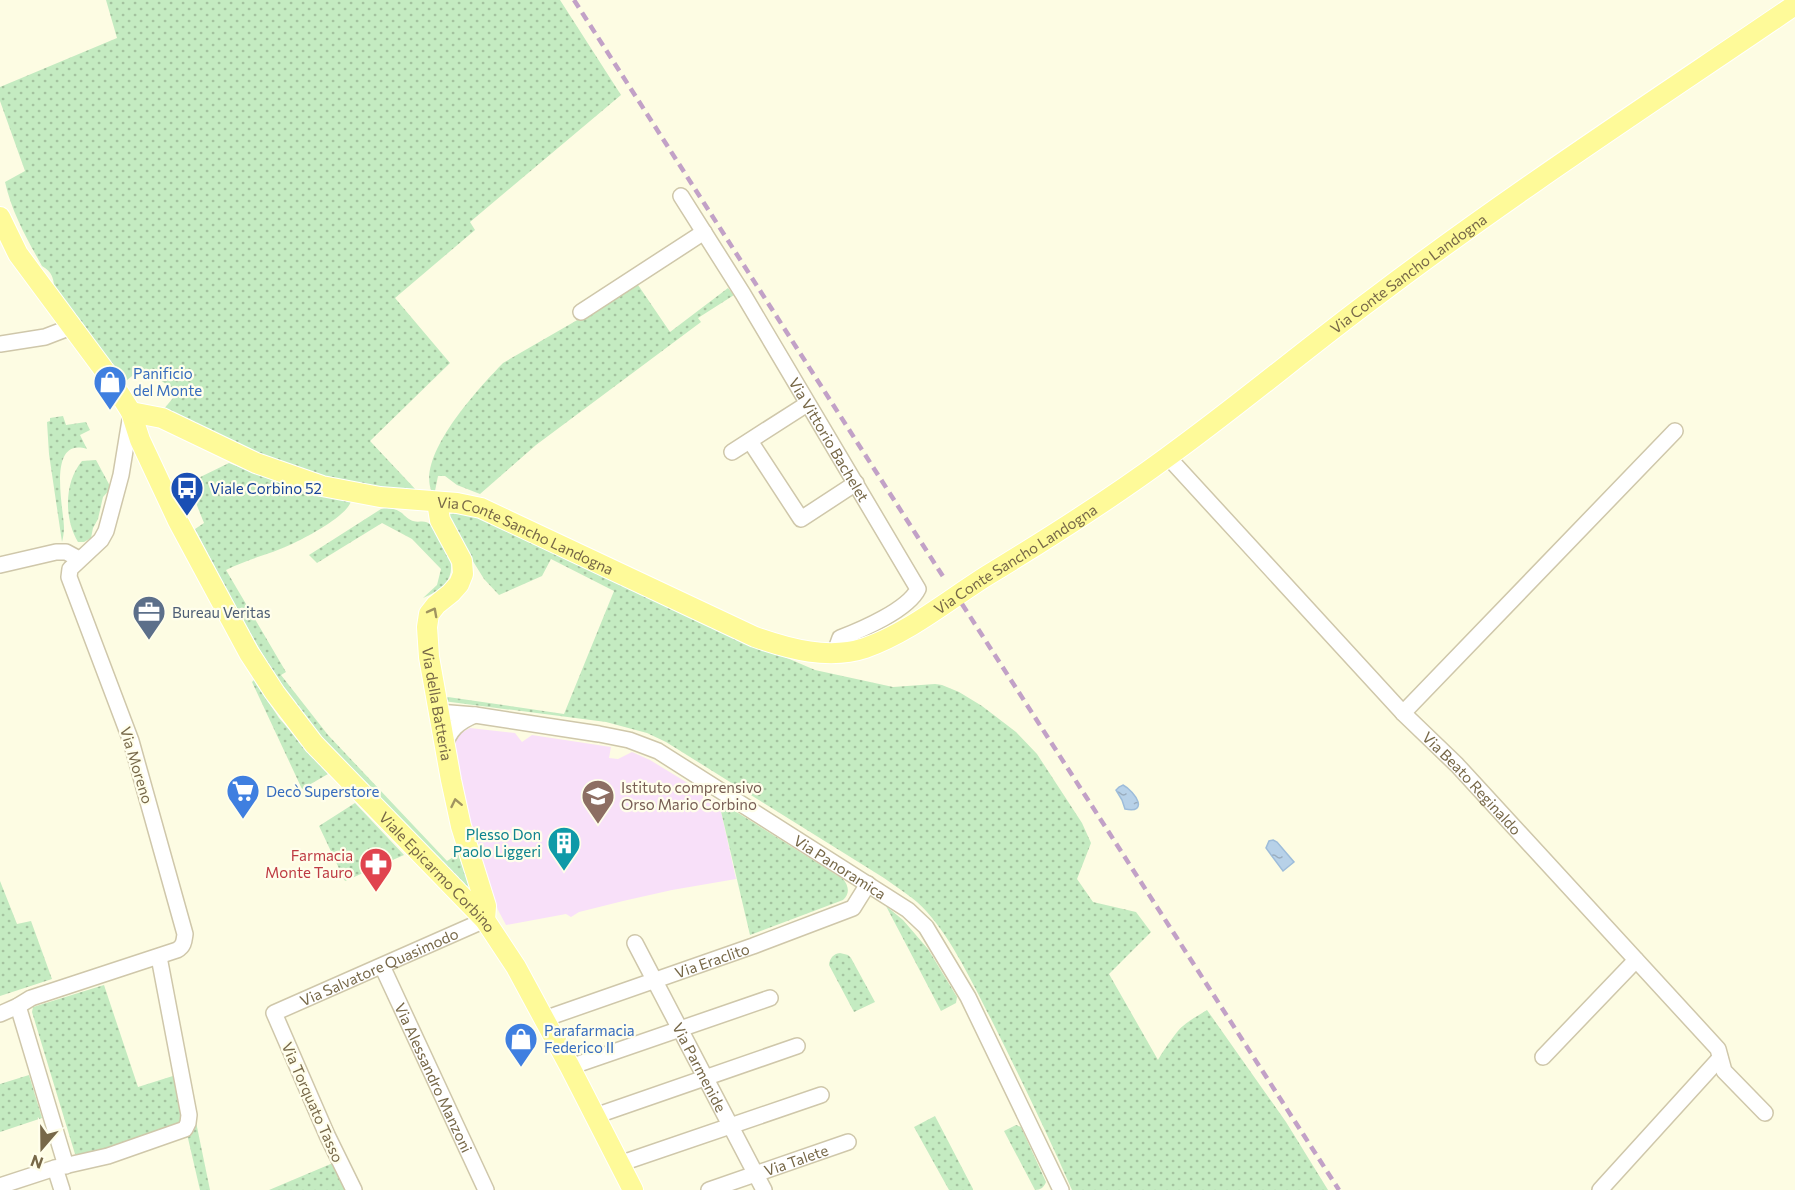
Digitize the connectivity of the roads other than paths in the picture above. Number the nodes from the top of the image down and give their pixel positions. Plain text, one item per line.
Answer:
1 (1795, 5) edge
2 (681, 196) dead end
3 (0, 218) edge
4 (704, 232) junction
5 (0, 233) edge
6 (18, 254) junction
7 (581, 312) dead end
8 (71, 327) junction
9 (0, 344) edge
10 (807, 404) junction
11 (131, 411) junction
12 (1675, 431) dead end
13 (750, 441) junction
14 (133, 443) junction
15 (732, 452) dead end
16 (1168, 457) junction
17 (856, 483) junction
18 (437, 502) junction
19 (79, 559) junction
20 (0, 565) edge
21 (835, 652) junction
22 (438, 712) junction
23 (1403, 713) junction
24 (475, 715) junction
25 (444, 748) junction
26 (868, 884) junction
27 (485, 920) junction
28 (635, 943) dead end
29 (159, 957) junction
30 (1636, 960) junction
31 (382, 966) junction
32 (654, 981) junction
33 (770, 998) dead end
34 (18, 1006) junction
35 (274, 1013) joint
36 (0, 1014) edge
37 (544, 1019) junction
38 (680, 1029) junction
39 (797, 1046) dead end
40 (1543, 1057) dead end
41 (1720, 1058) junction
42 (570, 1067) junction
43 (705, 1078) junction
44 (821, 1095) dead end
45 (1765, 1113) dead end
46 (595, 1116) junction
47 (730, 1126) junction
48 (848, 1142) dead end
49 (619, 1164) junction
50 (60, 1167) junction
51 (756, 1174) junction
52 (0, 1185) edge
53 (62, 1190) edge
54 (354, 1190) edge
55 (486, 1190) edge
56 (633, 1190) edge
57 (709, 1190) edge
58 (765, 1190) edge
59 (1061, 1190) edge
60 (1600, 1190) edge

1 - 16 main road, Via Conte Sancho Landogna
2 - 4 street, Via Vittorio Bachelet
3 - 6 main road, Viale Epicarmo Corbino
4 - 7 street
4 - 10 street, Via Vittorio Bachelet
5 - 6 street
6 - 8 main road, Viale Epicarmo Corbino
8 - 9 street
8 - 11 main road, Viale Epicarmo Corbino
10 - 13 street
10 - 17 street, Via Vittorio Bachelet
11 - 14 main road, Viale Epicarmo Corbino
11 - 18 main road, Via Conte Sancho Landogna
12 - 23 street
13 - 15 street
13 - 17 street
14 - 19 street
14 - 27 main road, Viale Epicarmo Corbino
16 - 21 main road, Via Conte Sancho Landogna
16 - 23 street, Via Beato Reginaldo
17 - 21 street, Via Vittorio Bachelet
18 - 21 main road, Via Conte Sancho Landogna
22 -> 18 main road, Via della Batteria
19 - 20 street
19 - 29 street, Via Moreno
22 - 24 street, Via Panoramica
22 - 25 main road, Via della Batteria
23 - 30 street, Via Beato Reginaldo
24 - 25 street
24 - 26 street, Via Panoramica
27 -> 25 main road, Via della Batteria
26 - 32 street, Via Eraclito
26 - 59 street, Via Panoramica
27 - 31 street, Via Salvatore Quasimodo
27 - 37 main road, Viale Epicarmo Corbino
28 - 32 street, Via Parmenide
29 - 34 street, Via Moreno
29 - 50 street
30 - 40 street
30 - 41 street, Via Beato Reginaldo
31 - 35 street, Via Salvatore Quasimodo
31 - 55 street, Via Alessandro Manzoni
32 - 37 street, Via Eraclito
32 - 38 street, Via Parmenide
33 - 38 street
34 - 36 street, Via Moreno
34 - 50 street
35 - 54 street, Via Torquato Tasso
37 - 42 main road, Viale Epicarmo Corbino
38 - 42 street
38 - 43 street, Via Parmenide
39 - 43 street
41 - 45 street, Via Beato Reginaldo
41 - 60 street
42 - 46 main road, Viale Epicarmo Corbino
43 - 46 street
43 - 47 street, Via Parmenide
44 - 47 street
46 - 49 main road, Viale Epicarmo Corbino
47 - 49 street
47 - 51 street, Via Parmenide
48 - 51 street, Via Talete
49 - 56 main road, Viale Epicarmo Corbino
50 - 52 street
50 - 53 street
51 - 57 street, Via Talete
51 - 58 street, Via Parmenide

